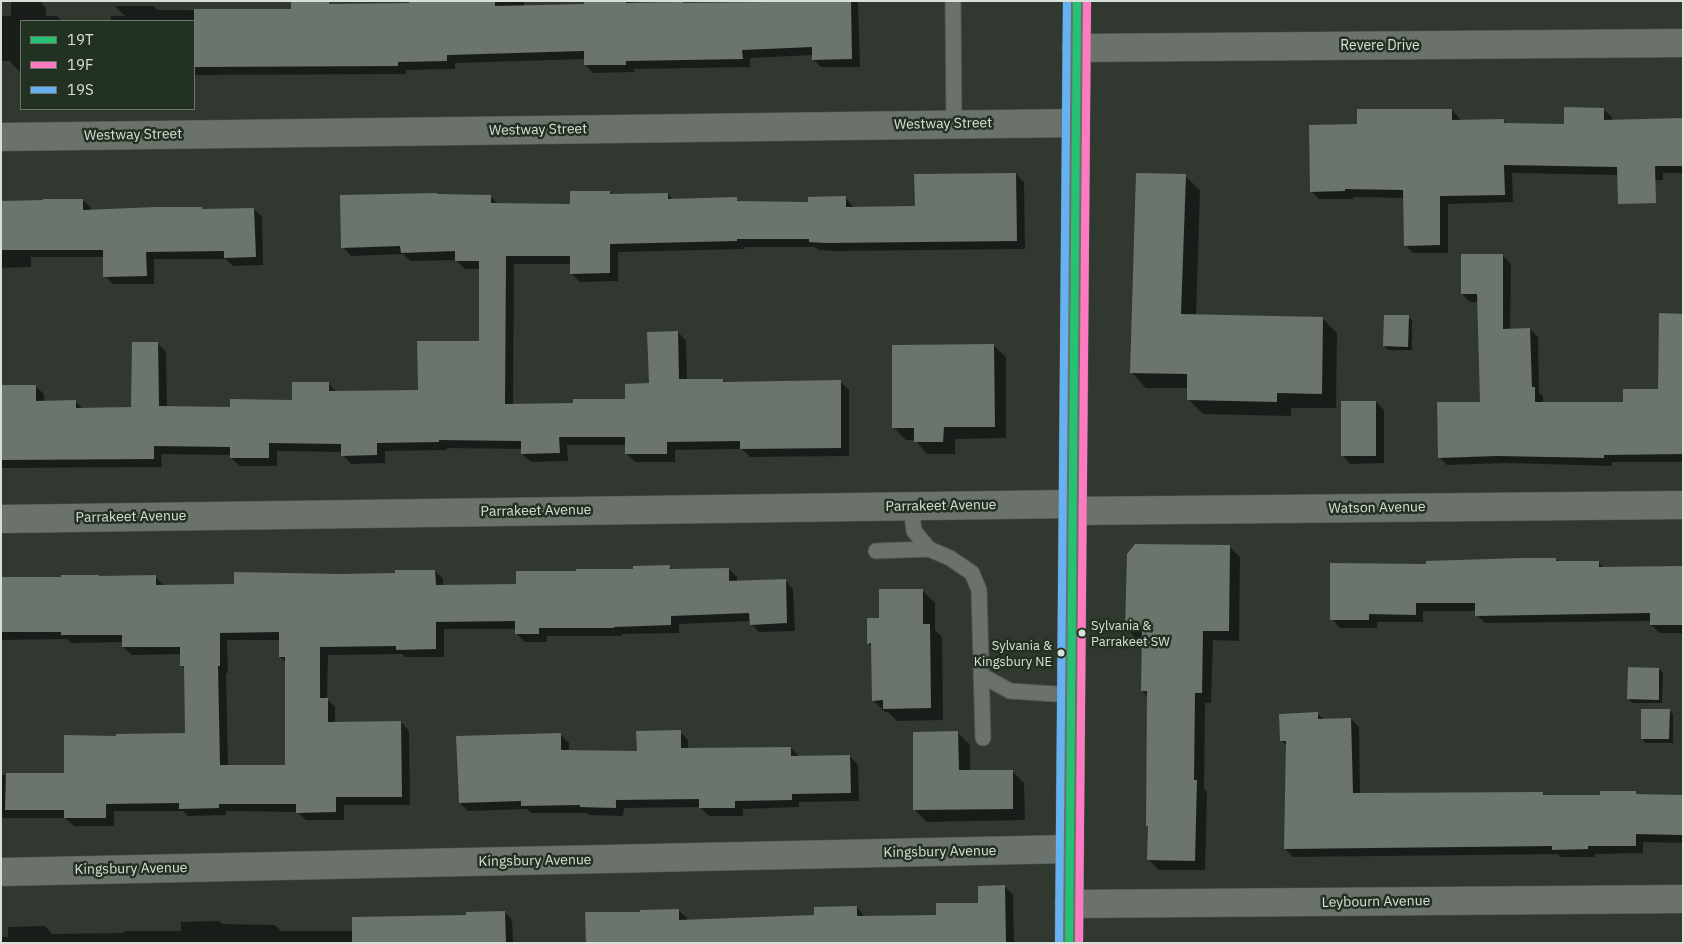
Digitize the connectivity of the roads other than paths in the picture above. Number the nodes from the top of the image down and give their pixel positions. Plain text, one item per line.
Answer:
1 (953, 1) edge
2 (1077, 1) edge
3 (1683, 43) edge
4 (1076, 48) junction
5 (1076, 122) junction
6 (954, 124) junction
7 (1, 137) edge
8 (1683, 505) edge
9 (911, 506) junction
10 (1071, 507) junction
11 (1, 519) edge
12 (929, 549) junction
13 (876, 551) dead end
14 (981, 675) junction
15 (1071, 695) junction
16 (983, 738) dead end
17 (1070, 849) junction
18 (1, 872) edge
19 (1683, 899) edge
20 (1069, 904) junction
21 (1069, 943) edge

1 - 6 lane
2 - 4 main road
3 - 4 street, Revere Drive
4 - 5 main road
5 - 6 street, Westway Street
5 - 10 main road
6 - 7 street, Westway Street
8 - 10 street, Watson Avenue
9 - 10 street, Parrakeet Avenue
9 - 11 street, Parrakeet Avenue
9 - 12 lane
10 - 15 main road
12 - 13 lane
12 - 14 lane
14 - 15 lane
14 - 16 lane
15 - 17 main road
17 - 18 street, Kingsbury Avenue
17 - 20 main road
19 - 20 street, Leybourn Avenue
20 - 21 main road

